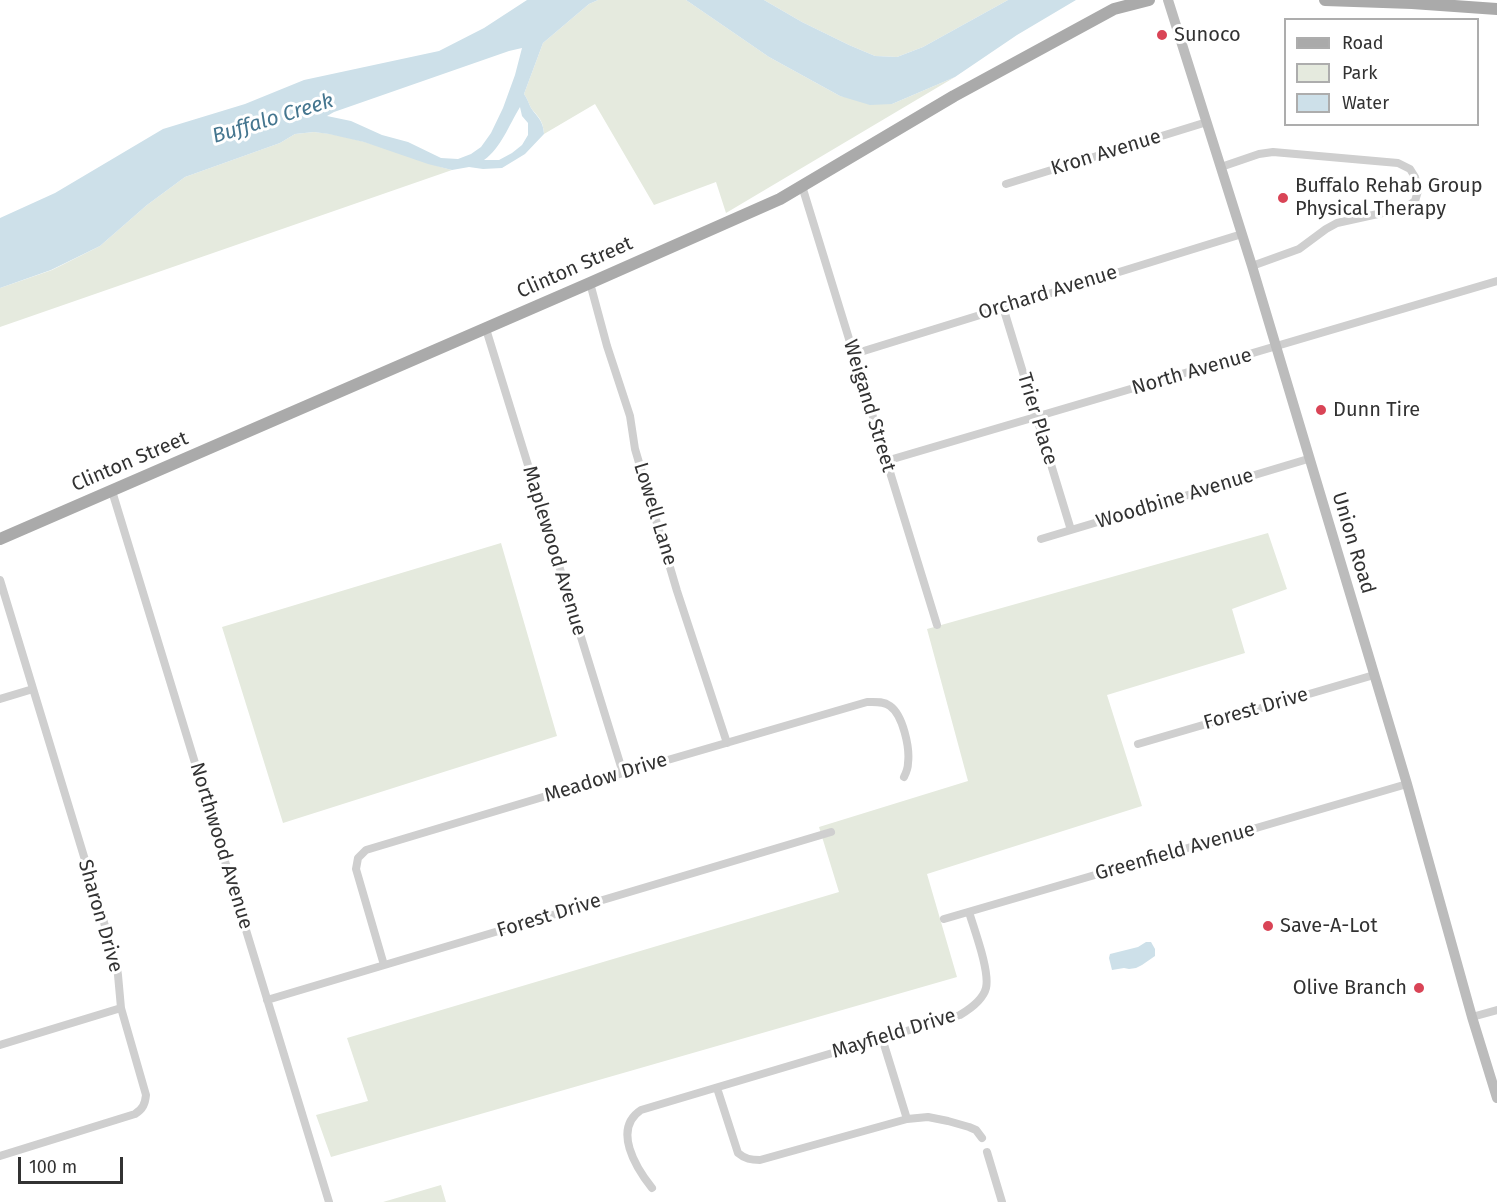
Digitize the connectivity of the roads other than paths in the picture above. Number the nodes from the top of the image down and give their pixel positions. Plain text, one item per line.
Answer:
1 (1149, 0) edge
2 (1168, 0) edge
3 (1325, 0) edge
4 (1497, 9) edge
5 (1207, 122) junction
6 (1221, 167) junction
7 (1006, 184) dead end
8 (802, 186) junction
9 (1242, 234) junction
10 (1252, 266) junction
11 (1497, 281) edge
12 (590, 283) junction
13 (1004, 307) junction
14 (486, 329) junction
15 (1275, 347) junction
16 (854, 354) junction
17 (1036, 417) junction
18 (1308, 459) junction
19 (886, 461) junction
20 (112, 491) junction
21 (1071, 530) junction
22 (0, 539) edge
23 (1041, 539) dead end
24 (0, 580) edge
25 (937, 625) dead end
26 (1374, 675) junction
27 (33, 688) junction
28 (0, 699) edge
29 (727, 743) junction
30 (1138, 744) dead end
31 (623, 773) junction
32 (904, 777) dead end
33 (1407, 784) junction
34 (831, 832) dead end
35 (969, 912) junction
36 (944, 919) dead end
37 (384, 965) junction
38 (267, 1000) junction
39 (121, 1008) junction
40 (1497, 1010) edge
41 (1472, 1017) junction
42 (882, 1038) junction
43 (0, 1045) edge
44 (717, 1088) junction
45 (1497, 1098) edge
46 (907, 1119) junction
47 (982, 1138) dead end
48 (987, 1152) dead end
49 (0, 1156) edge
50 (652, 1188) dead end
51 (329, 1202) edge
52 (1002, 1202) edge

1 - 8 main road, Clinton Street
2 - 5 main road, Union Road
3 - 4 main road
5 - 6 main road, Union Road
5 - 7 street, Kron Avenue
6 - 9 main road, Union Road
6 - 10 street
8 - 12 main road, Clinton Street
8 - 16 street, Weigand Street
9 - 10 main road, Union Road
9 - 13 street, Orchard Avenue
10 - 15 main road, Union Road
11 - 15 street, North Avenue
12 - 14 main road, Clinton Street
12 - 29 street, Lowell Lane
13 - 16 street, Orchard Avenue
13 - 17 street, Trier Place
14 - 20 main road, Clinton Street
14 - 31 street, Maplewood Avenue
15 - 17 street, North Avenue
15 - 18 main road, Union Road
16 - 19 street, Weigand Street
17 - 19 street, North Avenue
17 - 21 street, Trier Place
18 - 21 street, Woodbine Avenue
18 - 26 main road, Union Road
19 - 25 street, Weigand Street
20 - 22 main road, Clinton Street
20 - 38 street, Northwood Avenue
21 - 23 street, Woodbine Avenue
24 - 27 street, Sharon Drive
26 - 30 street, Forest Drive
26 - 33 main road, Union Road
27 - 28 street
27 - 39 street, Sharon Drive
29 - 31 street, Meadow Drive
29 - 32 street, Meadow Drive
31 - 37 street, Meadow Drive
33 - 35 street, Greenfield Avenue
33 - 41 main road, Union Road
34 - 37 street, Forest Drive
35 - 36 street, Greenfield Avenue
35 - 42 street, Mayfield Drive
37 - 38 street, Forest Drive
38 - 51 street, Northwood Avenue
39 - 43 street
39 - 49 street, Sharon Drive
40 - 41 street
41 - 45 main road, Union Road
42 - 44 street, Mayfield Drive
42 - 46 street
44 - 46 street
44 - 50 street, Mayfield Drive
46 - 47 street
48 - 52 street

